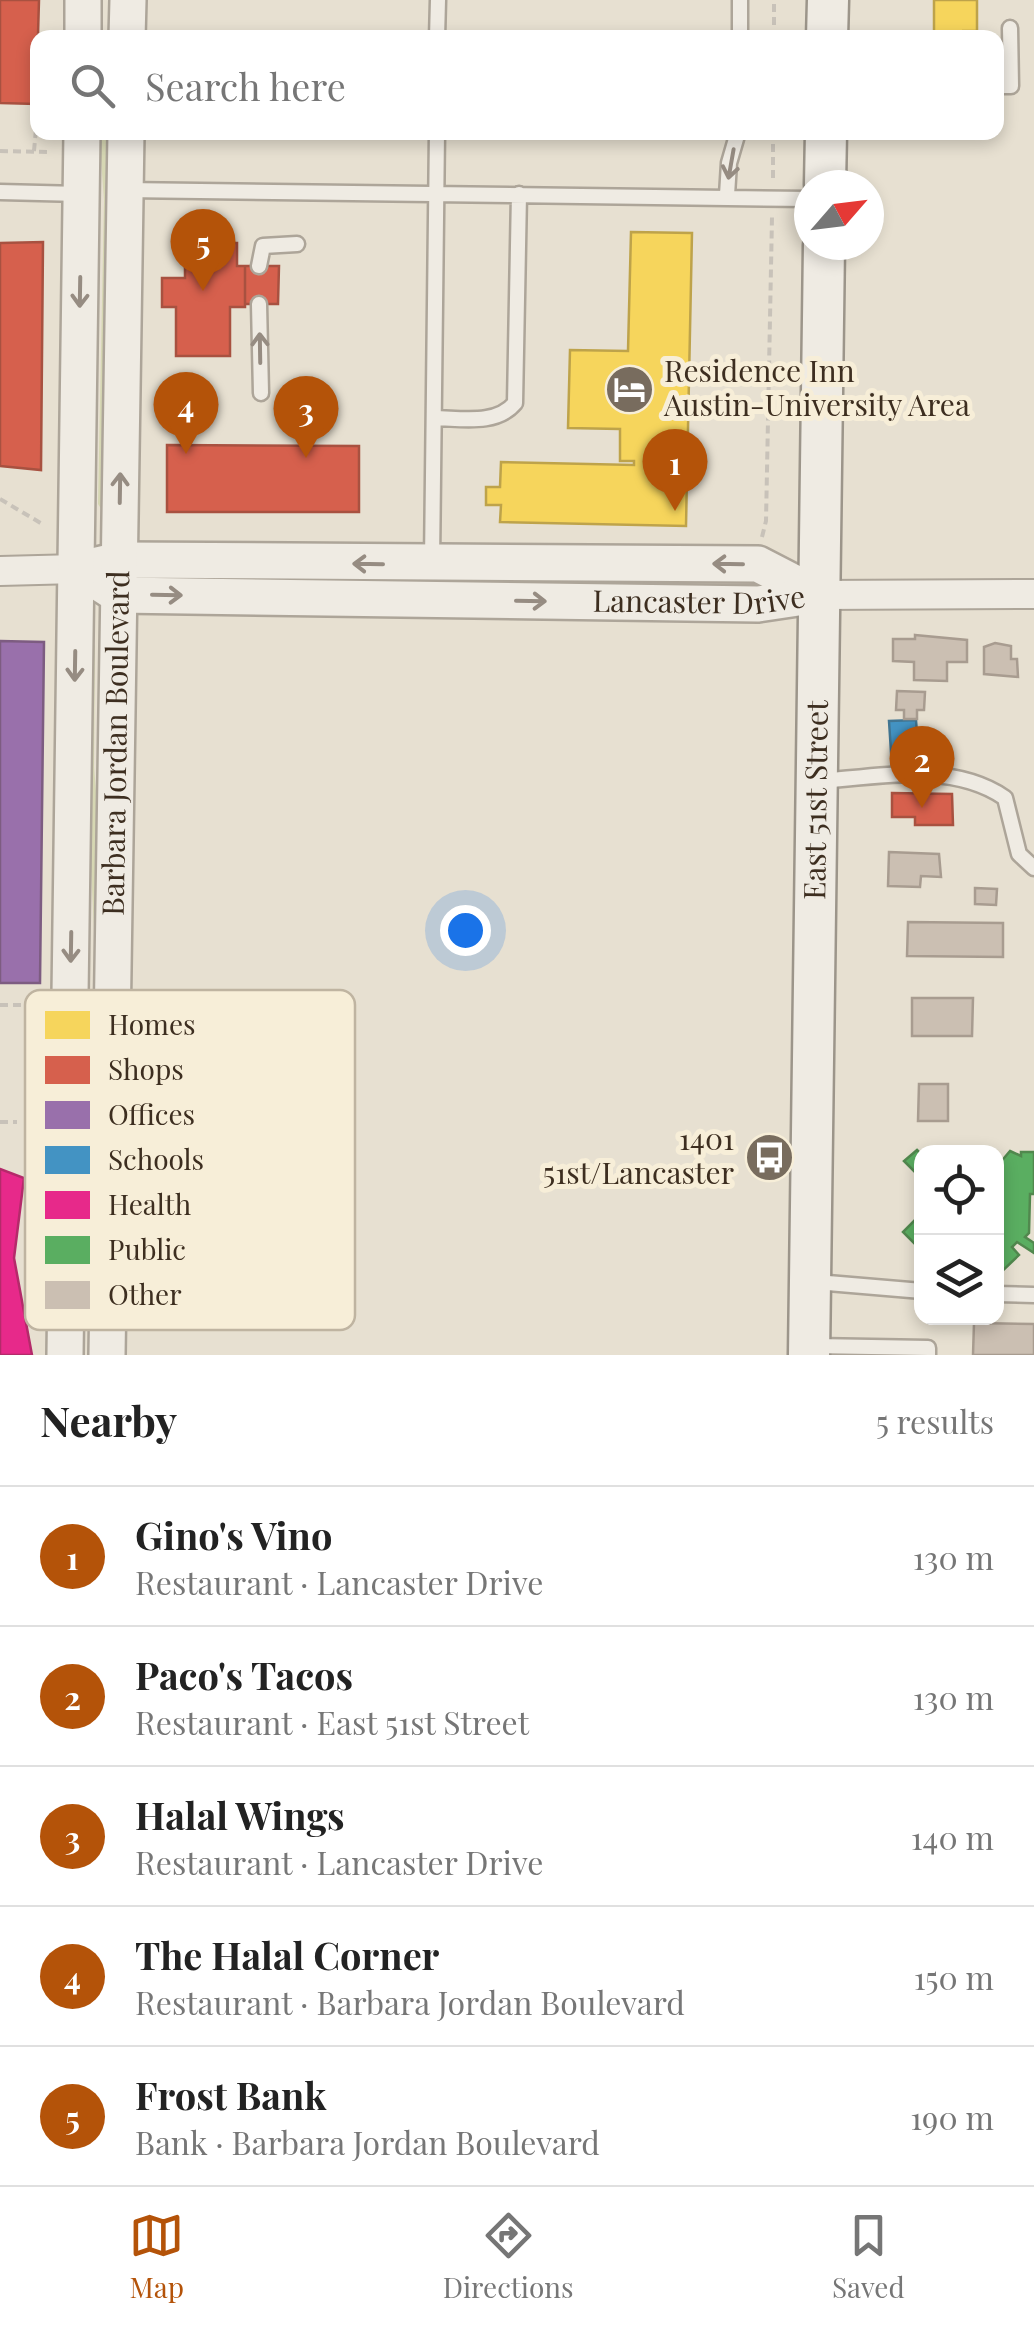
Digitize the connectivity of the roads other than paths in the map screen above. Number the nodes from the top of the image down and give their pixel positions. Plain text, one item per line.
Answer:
1 (84, 0) edge
2 (128, 0) edge
3 (438, 0) edge
4 (740, 0) edge
5 (828, 0) edge
6 (1010, 28) dead end
7 (83, 30) edge
8 (127, 30) edge
9 (438, 30) edge
10 (740, 30) edge
11 (827, 30) edge
12 (1004, 86) edge
13 (126, 140) edge
14 (436, 140) edge
15 (736, 140) edge
16 (826, 140) edge
17 (69, 142) edge
18 (825, 170) edge
19 (124, 190) junction
20 (0, 192) edge
21 (436, 193) junction
22 (81, 194) junction
23 (519, 194) junction
24 (726, 195) junction
25 (794, 198) edge
26 (297, 244) dead end
27 (824, 260) edge
28 (259, 266) dead end
29 (259, 304) dead end
30 (261, 393) dead end
31 (434, 418) junction
32 (432, 565) junction
33 (77, 569) junction
34 (0, 571) edge
35 (118, 577) junction
36 (818, 594) junction
37 (1034, 594) edge
38 (816, 781) junction
39 (1034, 868) edge
40 (71, 990) edge
41 (112, 990) edge
42 (810, 1281) junction
43 (914, 1289) edge
44 (1004, 1294) edge
45 (1034, 1295) edge
46 (65, 1330) edge
47 (107, 1330) edge
48 (809, 1350) edge
49 (868, 1351) edge
50 (65, 1355) edge
51 (107, 1355) edge
52 (928, 1355) edge

1 - 7 street
2 - 8 street
3 - 9 lane
4 - 10 lane
5 - 11 main road
6 - 12 lane
13 - 19 street, Barbara Jordan Boulevard
14 - 21 lane
15 -> 24 lane
16 - 18 main road
17 - 22 street, Barbara Jordan Boulevard
19 - 21 lane
35 -> 19 street, Barbara Jordan Boulevard
20 - 22 lane
21 - 23 lane
21 - 31 lane
22 -> 33 street, Barbara Jordan Boulevard
23 - 24 lane
23 - 31 lane
24 - 25 lane
26 - 28 lane
27 - 36 main road, East 51st Street
30 -> 29 lane
31 - 32 lane
32 -> 35 street, Lancaster Drive
36 -> 32 street, Lancaster Drive
33 - 34 street, Lancaster Drive
33 - 35 street, Lancaster Drive
33 -> 40 street, Barbara Jordan Boulevard
35 -> 36 street, Lancaster Drive
35 - 41 street, Barbara Jordan Boulevard
36 - 37 street
36 - 38 main road, East 51st Street
38 - 39 lane
38 - 42 main road, East 51st Street
42 - 43 lane
42 - 48 main road, East 51st Street
44 - 45 lane
46 -> 50 street, Barbara Jordan Boulevard
47 - 51 street, Barbara Jordan Boulevard
48 - 49 lane
49 - 52 lane

